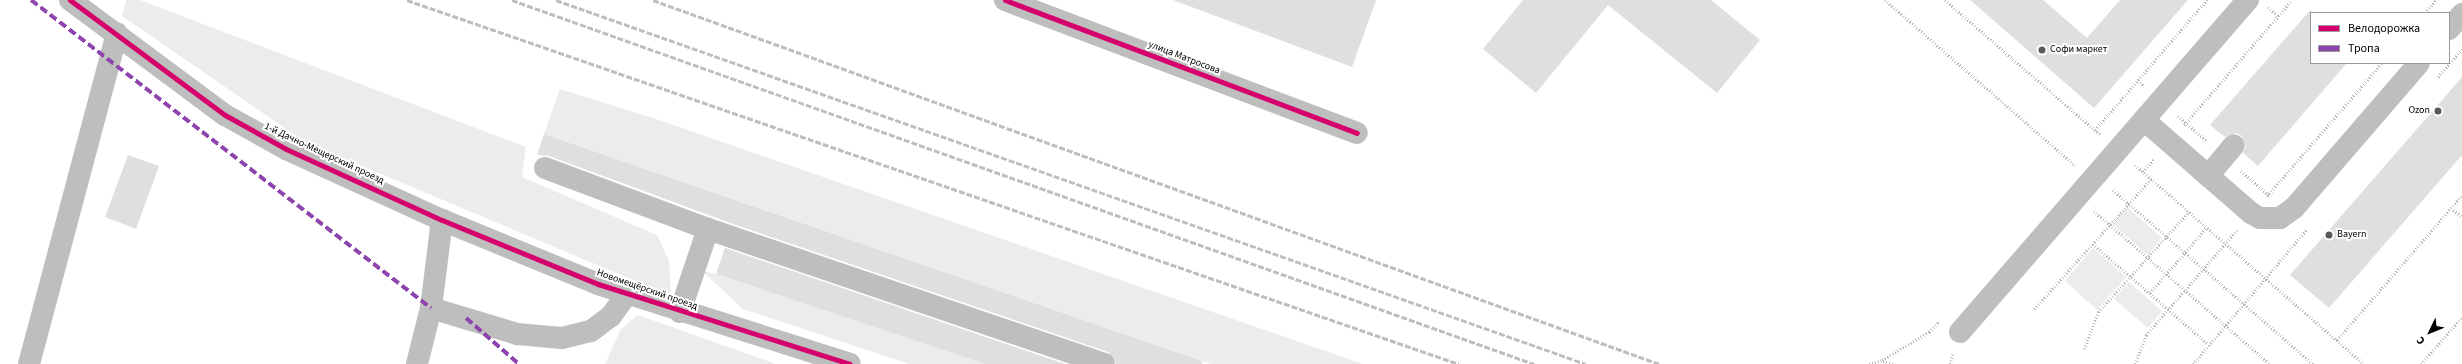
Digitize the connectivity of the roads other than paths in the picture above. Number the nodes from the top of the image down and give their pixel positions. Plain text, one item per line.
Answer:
1 (70, 0) edge
2 (1005, 0) edge
3 (2248, 0) edge
4 (2462, 14) edge
5 (2450, 28) edge
6 (117, 34) junction
7 (2418, 64) edge
8 (2144, 120) junction
9 (1358, 133) dead end
10 (2234, 145) dead end
11 (545, 168) dead end
12 (2208, 176) junction
13 (442, 220) junction
14 (708, 229) junction
15 (627, 294) junction
16 (431, 308) junction
17 (680, 312) junction
18 (1960, 332) road end
19 (29, 364) edge
20 (417, 364) edge
21 (850, 364) edge
22 (1104, 364) edge

1 - 6 street, 1-й Дачно-Мещерский проезд
2 - 9 street, улица Матросова
3 - 8 street
4 - 5 street
6 - 13 street, 1-й Дачно-Мещерский проезд
6 - 19 street
7 - 12 street
8 - 12 street
8 - 18 street
10 - 12 street
11 - 14 street
13 - 15 street, Новомещёрский проезд
13 - 16 street
14 - 17 street
14 - 22 street
15 - 16 street
15 - 17 street, Новомещёрский проезд
16 - 20 street
17 - 21 street, Новомещёрский проезд

